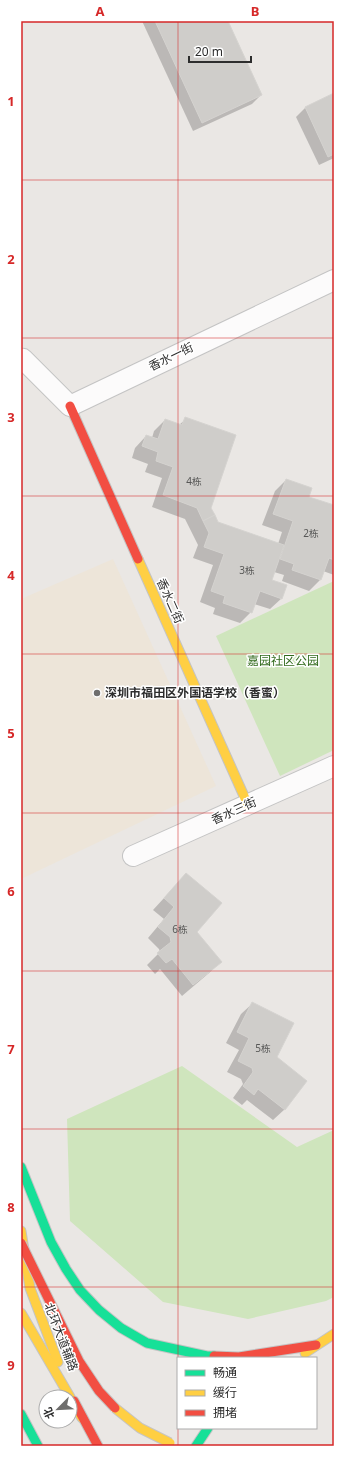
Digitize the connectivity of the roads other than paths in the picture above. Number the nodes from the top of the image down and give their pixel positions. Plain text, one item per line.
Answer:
1 (334, 280) edge
2 (21, 360) edge
3 (70, 406) junction
4 (334, 766) edge
5 (248, 805) junction
6 (134, 856) dead end
7 (21, 1167) edge
8 (21, 1231) edge
9 (21, 1243) edge
10 (21, 1313) edge
11 (334, 1334) edge
12 (316, 1344) junction
13 (298, 1357) edge
14 (65, 1389) edge
15 (78, 1411) edge
16 (21, 1414) edge
17 (82, 1418) junction
18 (207, 1429) edge
19 (38, 1446) edge
20 (98, 1446) edge
21 (179, 1446) edge
22 (196, 1446) edge

1 - 3 street, 香水一街
2 - 3 street
3 - 5 main road, 香水二街
4 - 5 street, 香水三街
5 - 6 street, 香水三街
7 - 12 main road
8 - 17 main road, 北环大道辅路
9 - 21 main road, bridge
10 - 14 main road
11 - 12 main road
12 - 13 main road
15 - 17 main road
16 - 19 main road
17 - 20 main road, 北环大道辅路
18 - 22 main road

